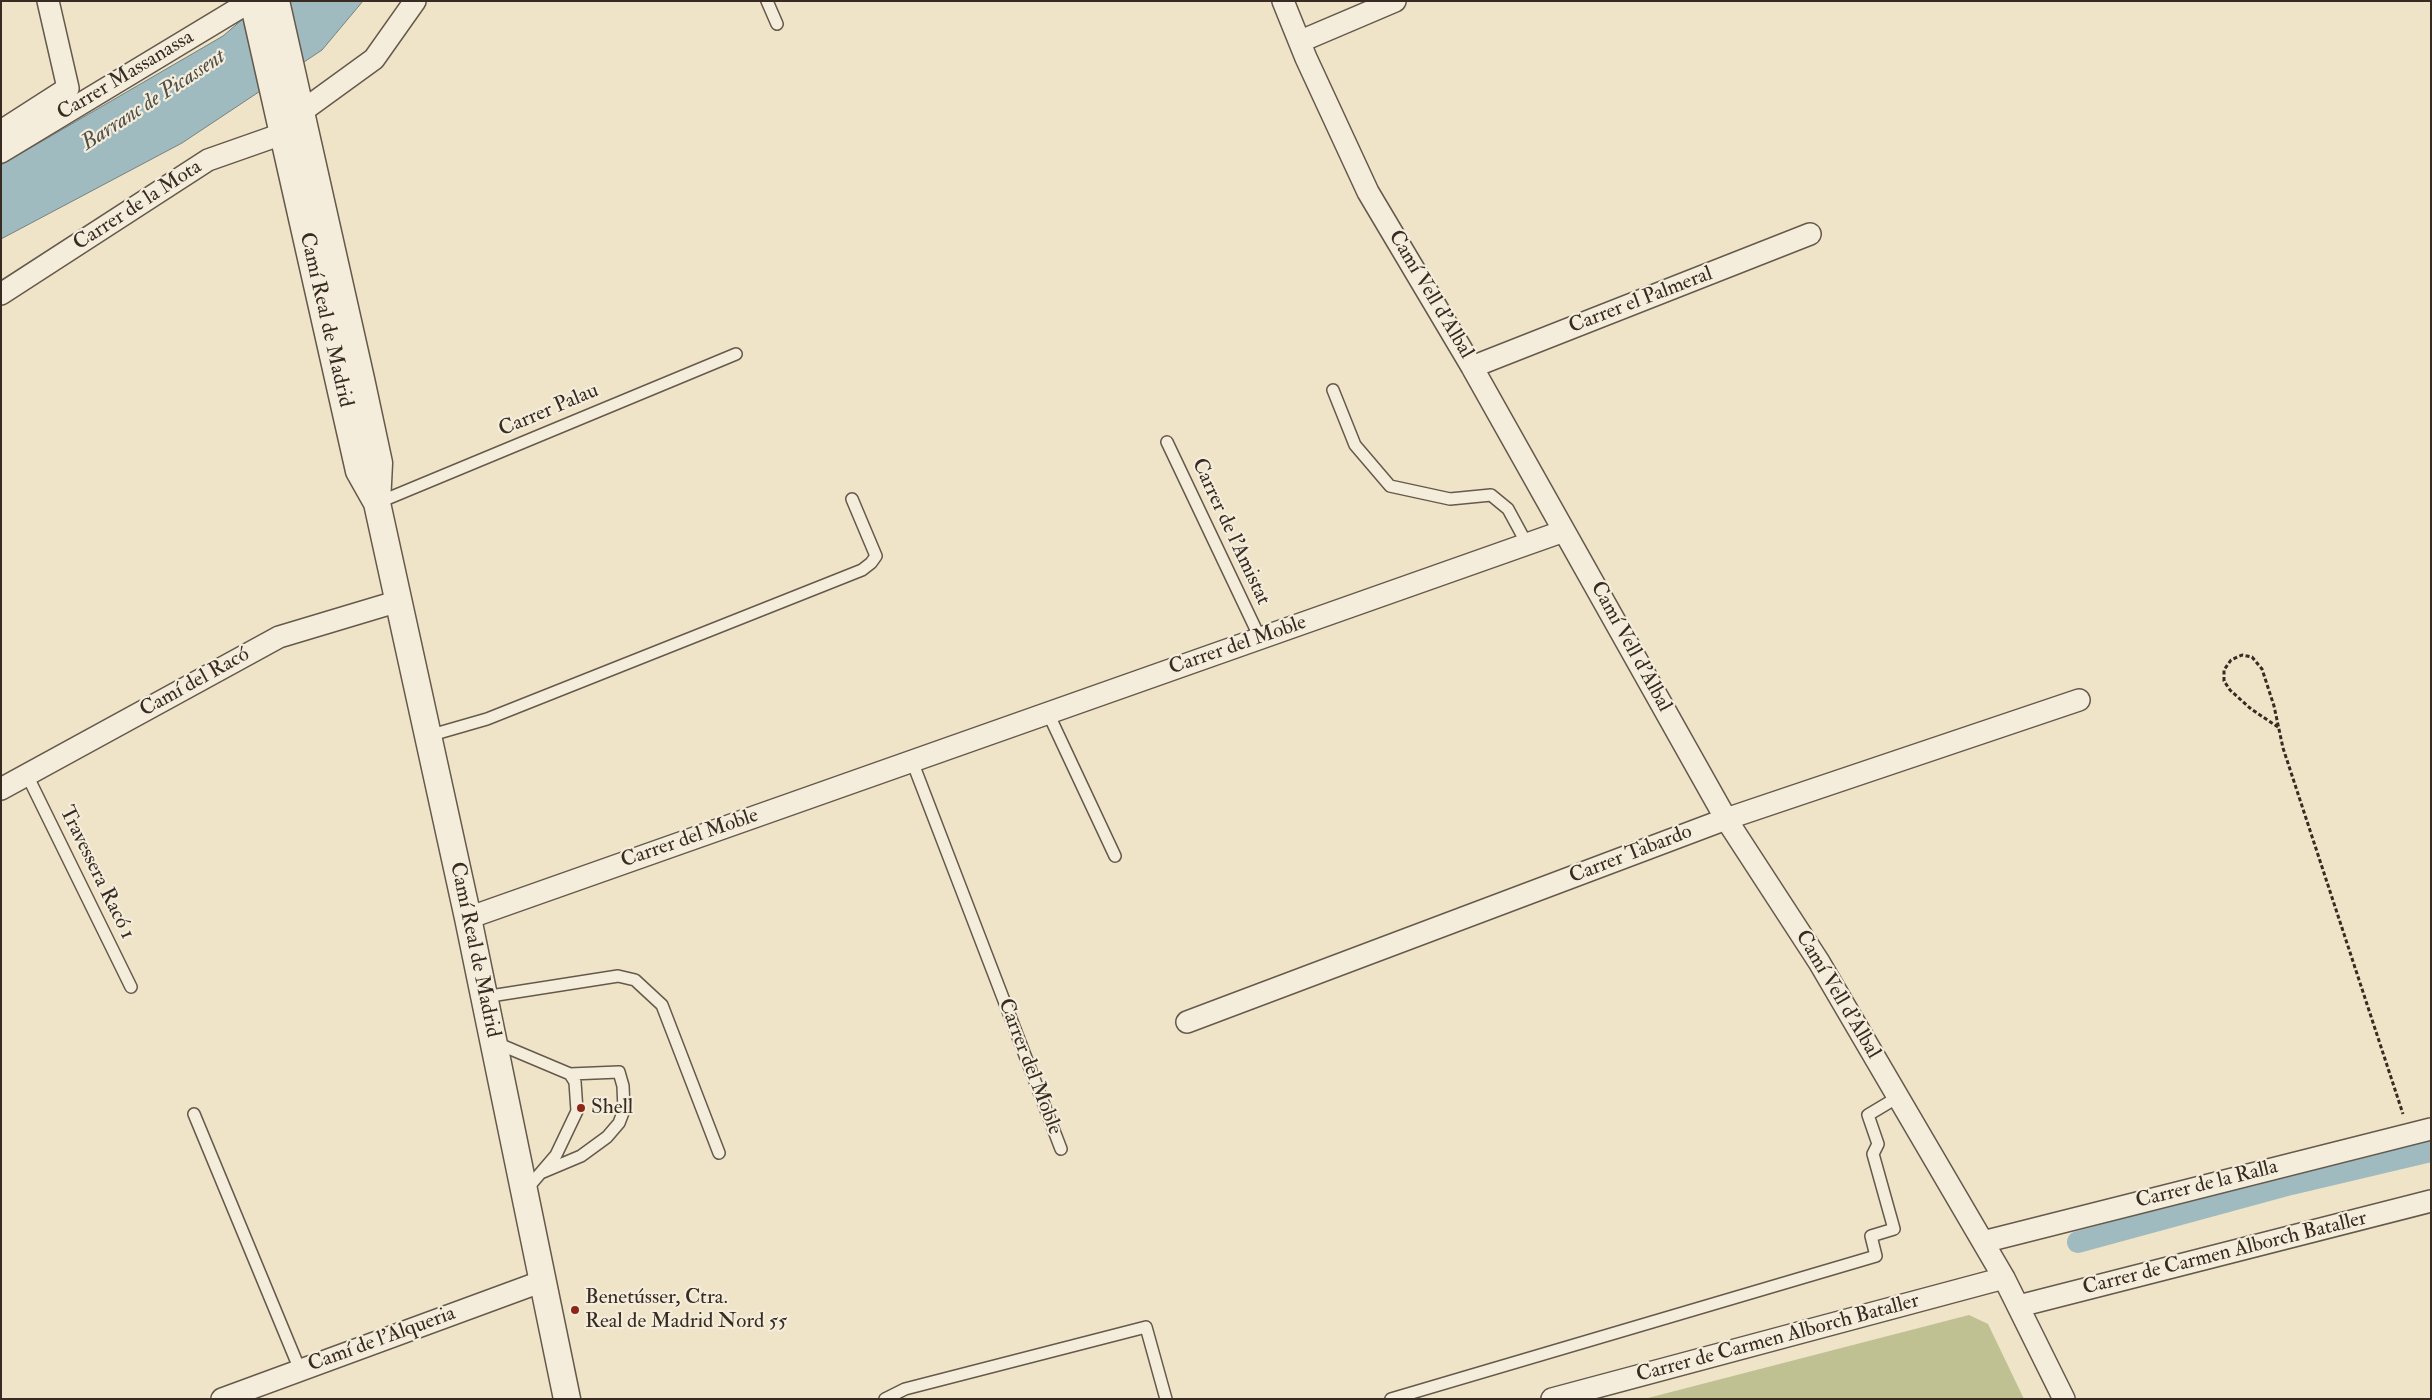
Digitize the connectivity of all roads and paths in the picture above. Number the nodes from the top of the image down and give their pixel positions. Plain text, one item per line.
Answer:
1 (48, 1) edge
2 (252, 1) edge
3 (276, 1) edge
4 (415, 1) edge
5 (767, 1) edge
6 (1283, 1) edge
7 (1395, 1) edge
8 (777, 24) dead end
9 (1301, 41) junction
10 (286, 111) junction
11 (3, 127) edge
12 (1, 152) edge
13 (1810, 234) dead end
14 (1, 294) edge
15 (736, 354) dead end
16 (1472, 367) junction
17 (1333, 390) dead end
18 (1167, 442) dead end
19 (852, 499) dead end
20 (377, 503) junction
21 (1564, 531) junction
22 (1527, 544) junction
23 (399, 601) junction
24 (1260, 638) junction
25 (2079, 700) dead end
26 (1048, 713) junction
27 (2278, 727) junction
28 (428, 736) junction
29 (912, 761) junction
30 (27, 775) junction
31 (1, 789) edge
32 (1726, 819) junction
33 (1115, 856) dead end
34 (468, 918) junction
35 (131, 987) dead end
36 (484, 997) junction
37 (1188, 1022) dead end
38 (493, 1042) junction
39 (570, 1074) junction
40 (1898, 1097) junction
41 (194, 1114) dead end
42 (2431, 1129) edge
43 (2409, 1134) junction
44 (1061, 1149) dead end
45 (719, 1152) dead end
46 (532, 1182) junction
47 (2431, 1201) edge
48 (1982, 1242) junction
49 (2004, 1278) junction
50 (543, 1281) junction
51 (2019, 1306) junction
52 (300, 1370) junction
53 (222, 1399) edge
54 (567, 1399) edge
55 (885, 1399) edge
56 (1166, 1399) edge
57 (1391, 1399) edge
58 (1552, 1399) edge
59 (2064, 1399) edge

1 - 11 street, Carrer Massanassa
2 - 10 street
2 - 12 street, Carrer Massanassa
3 - 10 street, Camí Real de Madrid
4 - 10 street, Carrer de la Mota
5 - 8 lane
6 - 9 street, Camí Vell d'Albal
7 - 9 street
9 - 16 street, Camí Vell d'Albal
10 - 14 street, Carrer de la Mota
10 - 20 street, Camí Real de Madrid
10 - 20 street, Camí Real de Madrid
13 - 16 street, Carrer el Palmeral
15 - 20 lane, Carrer Palau
16 - 21 street, Camí Vell d'Albal
17 - 22 lane
18 - 24 lane, Carrer de l'Amistat
19 - 28 lane
20 - 23 street, Camí Real de Madrid
21 - 22 street, Carrer del Moble
21 - 32 street, Camí Vell d'Albal
22 - 24 street, Carrer del Moble
23 - 28 street, Camí Real de Madrid
23 - 30 street, Camí del Racó
24 - 26 street, Carrer del Moble
25 - 32 street, Carrer Tabardo
26 - 29 street, Carrer del Moble
26 - 33 lane
27 - 27 path
27 - 43 path
28 - 34 street, Camí Real de Madrid
29 - 34 street, Carrer del Moble
29 - 44 lane, Carrer del Moble
30 - 31 street, Camí del Racó
30 - 35 lane, Travessera Racó 1
32 - 37 street, Carrer Tabardo
32 - 40 street, Camí Vell d'Albal
34 - 36 street, Camí Real de Madrid
36 - 38 street, Camí Real de Madrid
36 - 45 lane
38 - 39 lane
38 - 46 street, Camí Real de Madrid
39 - 46 lane
39 - 46 lane
40 - 48 street, Camí Vell d'Albal
40 - 57 lane
41 - 52 lane
42 - 43 street, Carrer de la Ralla
43 - 48 street, Carrer de la Ralla
46 - 50 street, Camí Real de Madrid
47 - 51 street, Carrer de Carmen Alborch Bataller
48 - 49 street, Camí Vell d'Albal
49 - 51 street, Camí Vell d'Albal
49 - 58 street, Carrer de Carmen Alborch Bataller
50 - 52 street, Camí de l'Alqueria
50 - 54 street, Camí Real de Madrid
51 - 59 street, Camí Vell d'Albal
52 - 53 street, Camí de l'Alqueria
55 - 56 lane

